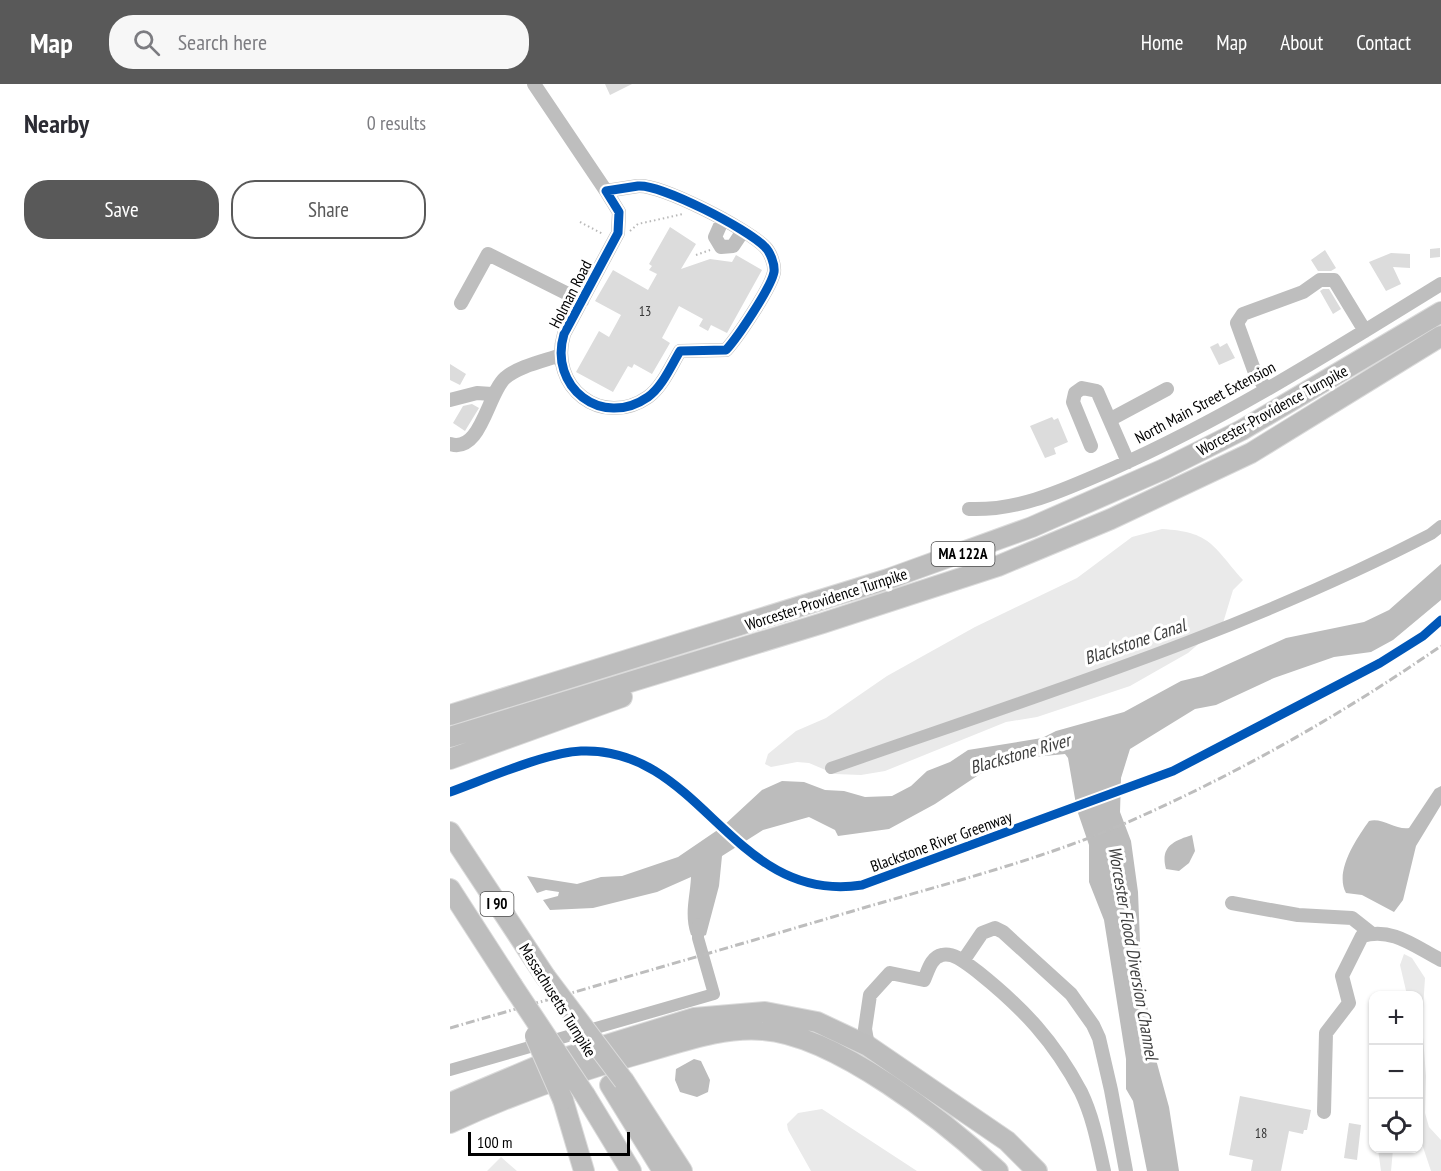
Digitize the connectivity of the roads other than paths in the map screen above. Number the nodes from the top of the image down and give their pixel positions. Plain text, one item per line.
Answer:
1 (534, 84) edge
2 (606, 191) junction
3 (723, 219) junction
4 (743, 231) junction
5 (1441, 284) edge
6 (582, 301) junction
7 (461, 303) dead end
8 (1441, 312) edge
9 (1365, 331) junction
10 (1441, 336) edge
11 (561, 355) junction
12 (1167, 389) dead end
13 (1266, 389) junction
14 (492, 394) junction
15 (450, 400) edge
16 (1111, 419) junction
17 (450, 444) edge
18 (1091, 446) dead end
19 (1128, 462) junction
20 (969, 508) dead end
21 (823, 623) junction
22 (450, 715) edge
23 (450, 737) edge
24 (450, 759) edge
25 (450, 832) edge
26 (450, 889) edge
27 (1232, 903) dead end
28 (1371, 933) junction
29 (1441, 960) edge
30 (963, 961) junction
31 (512, 984) junction
32 (868, 1046) junction
33 (617, 1083) junction
34 (450, 1103) edge
35 (1324, 1112) dead end
36 (450, 1123) edge
37 (584, 1171) edge
38 (631, 1171) edge
39 (663, 1171) edge
40 (681, 1171) edge
41 (998, 1171) edge
42 (1037, 1171) edge
43 (1104, 1171) edge
44 (1126, 1171) edge

1 - 2 street, Holman Road
2 - 3 street, Holman Road
2 - 6 street, Holman Road
3 - 4 street, Holman Road
3 - 4 street
4 - 11 street, Holman Road
5 - 9 street, North Main Street Extension
6 - 7 street
6 - 11 street, Holman Road
8 - 22 highway, Worcester-Providence Turnpike / MA 122A
9 - 13 street, North Main Street Extension
9 - 13 street
10 - 21 highway, Worcester-Providence Turnpike / MA 122A
11 - 14 street
12 - 16 street
13 - 19 street, North Main Street Extension
14 - 15 street
14 - 17 street
16 - 18 street
16 - 19 street
19 - 20 street, North Main Street Extension
21 - 23 highway, Worcester-Providence Turnpike / MA 122A
21 - 24 highway
25 - 33 highway, Massachusetts Turnpike / I 90, bridge
26 - 31 highway, Massachusetts Turnpike / I 90
27 - 28 street
28 - 29 street
28 - 35 street
30 - 32 street
30 - 43 street
30 - 44 street
31 - 37 highway, bridge
31 - 38 highway, Massachusetts Turnpike / I 90, bridge
32 - 34 highway
32 - 42 highway
33 - 39 highway, Massachusetts Turnpike / I 90
33 - 40 highway
36 - 41 highway

